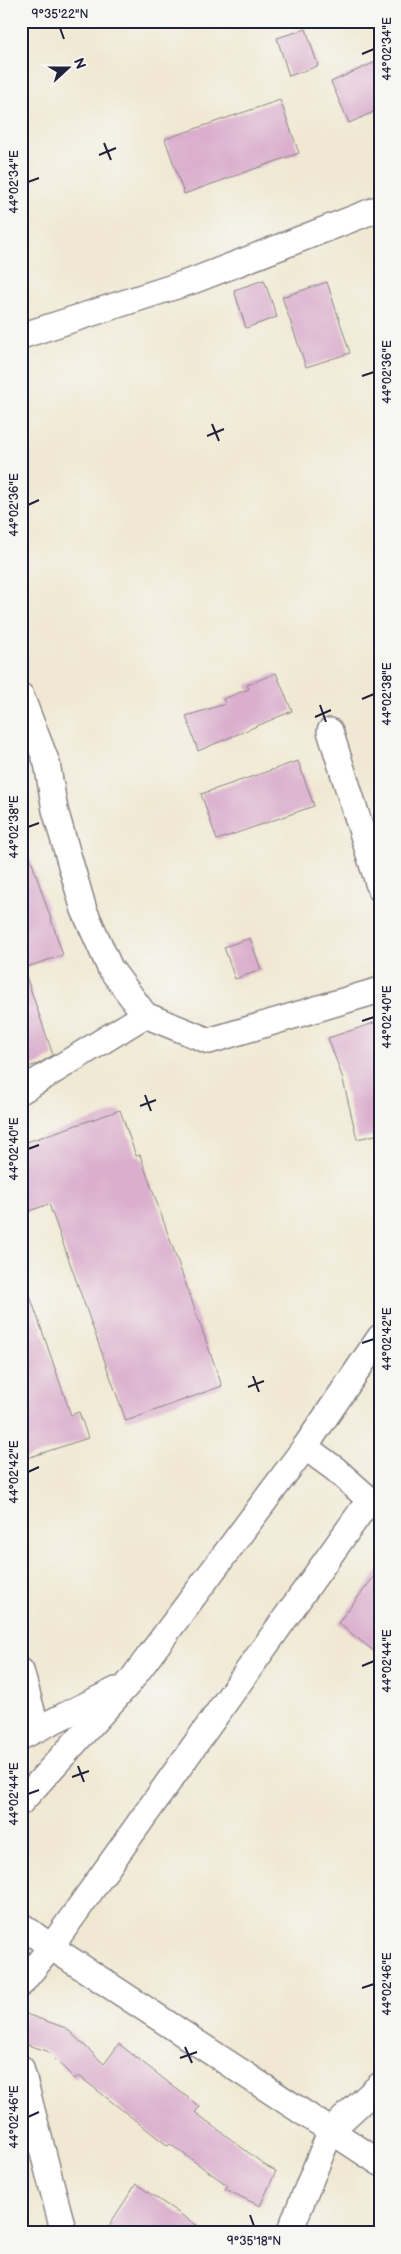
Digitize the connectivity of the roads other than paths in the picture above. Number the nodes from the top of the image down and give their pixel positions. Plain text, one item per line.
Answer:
1 (380, 208) edge
2 (21, 336) edge
3 (23, 707) edge
4 (330, 731) dead end
5 (380, 889) edge
6 (380, 990) edge
7 (145, 1015) junction
8 (21, 1091) edge
9 (380, 1337) edge
10 (305, 1447) junction
11 (375, 1504) edge
12 (21, 1671) edge
13 (129, 1683) junction
14 (29, 1733) edge
15 (21, 1802) edge
16 (21, 1925) edge
17 (51, 1947) junction
18 (21, 1984) edge
19 (21, 2068) edge
20 (380, 2085) edge
21 (331, 2130) junction
22 (380, 2163) edge
23 (64, 2233) edge
24 (289, 2233) edge

1 - 2 street
3 - 7 street
4 - 5 street
6 - 7 street
7 - 8 street
9 - 10 street
10 - 11 street
10 - 13 street
11 - 17 street
12 - 14 street
13 - 14 street
13 - 15 street
16 - 17 street
17 - 18 street
17 - 21 street
19 - 23 street
20 - 21 street
21 - 22 street
21 - 24 street

